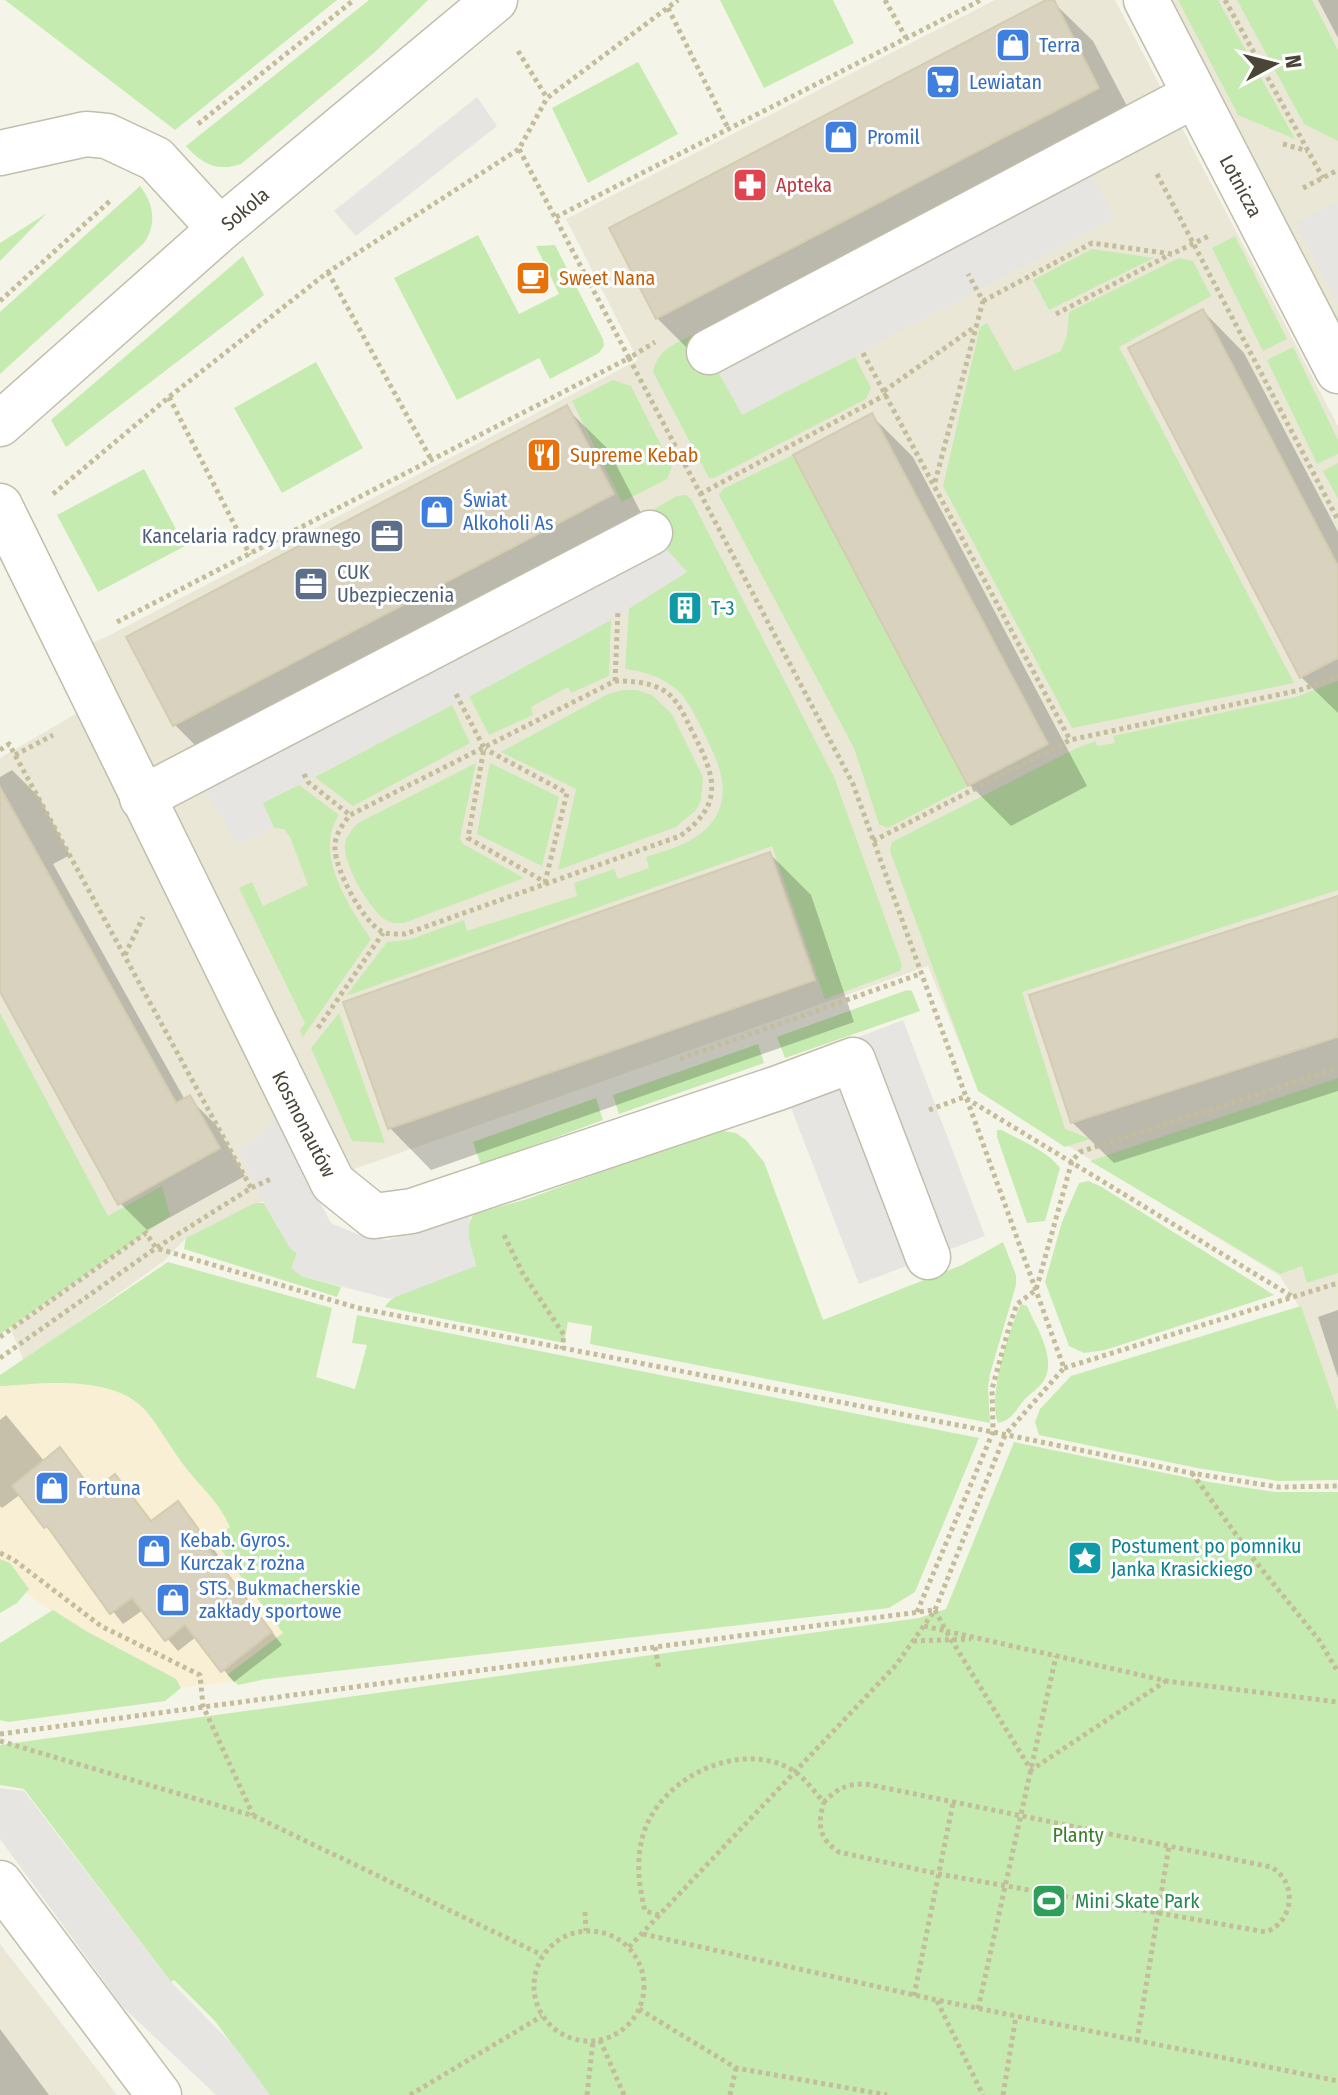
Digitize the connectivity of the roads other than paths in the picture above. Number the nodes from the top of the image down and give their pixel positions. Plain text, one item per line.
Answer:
1 (495, 0) edge
2 (1146, 0) edge
3 (1193, 96) junction
4 (0, 153) edge
5 (220, 229) junction
6 (709, 352) dead end
7 (1338, 371) edge
8 (0, 424) edge
9 (4, 516) edge
10 (650, 533) dead end
11 (142, 798) junction
12 (928, 1257) dead end
13 (0, 1883) edge
14 (159, 2095) edge

1 - 5 street, Sokola
2 - 3 street, Lotnicza
3 - 6 street
3 - 7 street, Lotnicza
4 - 5 street
5 - 8 street, Sokola
9 - 11 street, Kosmonautów
10 - 11 street
11 - 12 street, Kosmonautów
13 - 14 street

